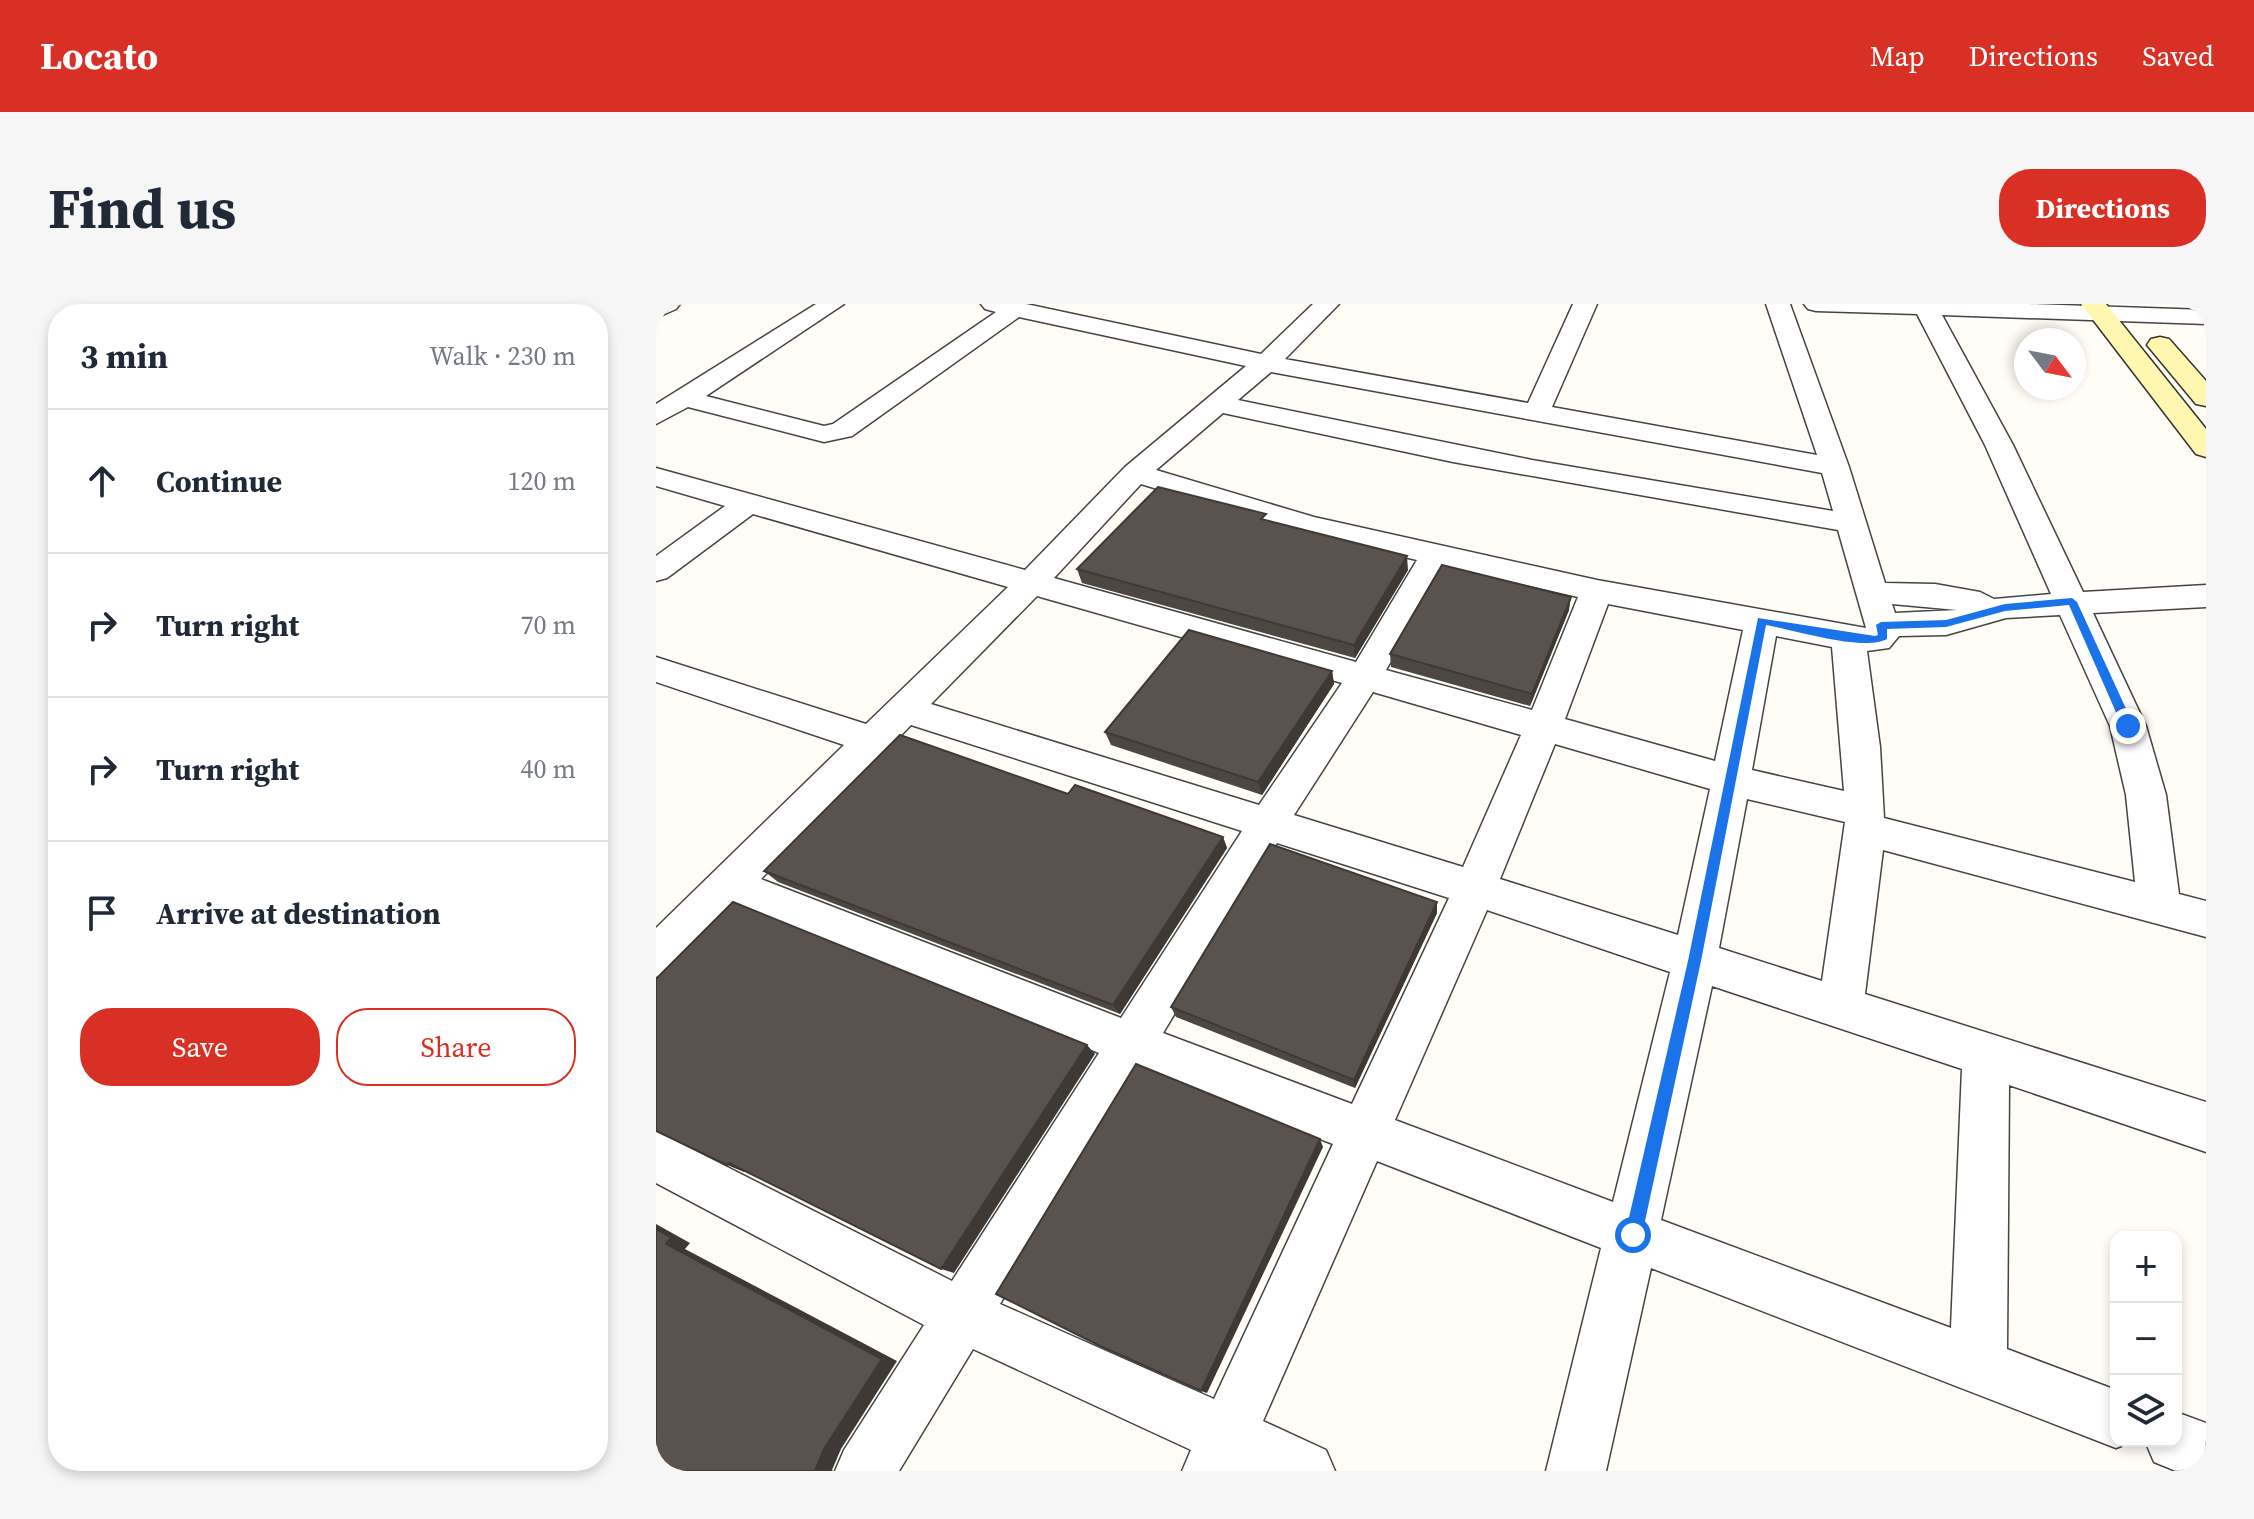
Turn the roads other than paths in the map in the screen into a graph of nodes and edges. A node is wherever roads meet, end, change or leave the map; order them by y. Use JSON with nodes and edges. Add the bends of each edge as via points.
{"nodes":[{"id":1,"x":668,"y":304,"type":"edge"},
{"id":2,"x":832,"y":304,"type":"edge"},
{"id":3,"x":1327,"y":304,"type":"edge"},
{"id":4,"x":1585,"y":304,"type":"edge"},
{"id":5,"x":1778,"y":304,"type":"edge"},
{"id":6,"x":1816,"y":304,"type":"edge"},
{"id":7,"x":1004,"y":306,"type":"edge"},
{"id":8,"x":1147,"y":309,"type":"dead end"},
{"id":9,"x":1927,"y":310,"type":"junction"},
{"id":10,"x":2113,"y":310,"type":"edge"},
{"id":11,"x":656,"y":311,"type":"edge"},
{"id":12,"x":2206,"y":317,"type":"edge"},
{"id":13,"x":1122,"y":330,"type":"junction"},
{"id":14,"x":1266,"y":363,"type":"junction"},
{"id":15,"x":2196,"y":372,"type":"edge"},
{"id":16,"x":684,"y":398,"type":"junction"},
{"id":17,"x":2206,"y":398,"type":"edge"},
{"id":18,"x":1216,"y":403,"type":"junction"},
{"id":19,"x":1536,"y":414,"type":"junction"},
{"id":20,"x":656,"y":416,"type":"edge"},
{"id":21,"x":2206,"y":448,"type":"edge"},
{"id":22,"x":1835,"y":467,"type":"junction"},
{"id":23,"x":1135,"y":473,"type":"junction"},
{"id":24,"x":656,"y":477,"type":"edge"},
{"id":25,"x":749,"y":503,"type":"junction"},
{"id":26,"x":1851,"y":523,"type":"junction"},
{"id":27,"x":1436,"y":554,"type":"junction"},
{"id":28,"x":656,"y":571,"type":"edge"},
{"id":29,"x":1031,"y":583,"type":"junction"},
{"id":30,"x":1597,"y":591,"type":"junction"},
{"id":31,"x":1872,"y":593,"type":"junction"},
{"id":32,"x":2206,"y":596,"type":"edge"},
{"id":33,"x":2072,"y":602,"type":"junction"},
{"id":34,"x":2005,"y":607,"type":"junction"},
{"id":35,"x":1762,"y":621,"type":"junction"},
{"id":36,"x":1865,"y":631,"type":"junction"},
{"id":37,"x":656,"y":669,"type":"edge"},
{"id":38,"x":1364,"y":678,"type":"junction"},
{"id":39,"x":903,"y":709,"type":"junction"},
{"id":40,"x":1545,"y":729,"type":"junction"},
{"id":41,"x":871,"y":740,"type":"junction"},
{"id":42,"x":1731,"y":780,"type":"junction"},
{"id":43,"x":1864,"y":820,"type":"junction"},
{"id":44,"x":1267,"y":825,"type":"junction"},
{"id":45,"x":728,"y":884,"type":"junction"},
{"id":46,"x":1477,"y":889,"type":"junction"},
{"id":47,"x":2159,"y":906,"type":"junction"},
{"id":48,"x":2206,"y":919,"type":"edge"},
{"id":49,"x":656,"y":957,"type":"edge"},
{"id":50,"x":1695,"y":961,"type":"junction"},
{"id":51,"x":1841,"y":1006,"type":"junction"},
{"id":52,"x":1132,"y":1044,"type":"junction"},
{"id":53,"x":1986,"y":1054,"type":"junction"},
{"id":54,"x":2206,"y":1127,"type":"edge"},
{"id":55,"x":1364,"y":1132,"type":"junction"},
{"id":56,"x":656,"y":1156,"type":"edge"},
{"id":57,"x":1633,"y":1235,"type":"junction"},
{"id":58,"x":961,"y":1315,"type":"junction"},
{"id":59,"x":1978,"y":1366,"type":"junction"},
{"id":60,"x":2110,"y":1417,"type":"edge"},
{"id":61,"x":2182,"y":1444,"type":"edge"},
{"id":62,"x":1220,"y":1453,"type":"edge"},
{"id":63,"x":2206,"y":1453,"type":"edge"},
{"id":64,"x":865,"y":1471,"type":"edge"},
{"id":65,"x":1305,"y":1471,"type":"edge"},
{"id":66,"x":1576,"y":1471,"type":"edge"}],
"edges":[{"from":1,"to":11,"type":"street"},
{"from":2,"to":16,"type":"street"},
{"from":3,"to":14,"type":"street"},
{"from":4,"to":19,"type":"street"},
{"from":5,"to":22,"type":"street"},
{"from":6,"to":9,"type":"street"},
{"from":7,"to":13,"type":"street"},
{"from":7,"to":16,"type":"street","via":[[853,423],[832,433]]},
{"from":8,"to":13,"type":"street"},
{"from":9,"to":10,"type":"street"},
{"from":9,"to":33,"type":"street","via":[[1999,445]]},
{"from":10,"to":12,"type":"street"},
{"from":10,"to":15,"type":"street"},
{"from":10,"to":21,"type":"street"},
{"from":13,"to":14,"type":"street"},
{"from":14,"to":18,"type":"street"},
{"from":14,"to":19,"type":"street"},
{"from":15,"to":17,"type":"street"},
{"from":16,"to":20,"type":"street"},
{"from":18,"to":23,"type":"street"},
{"from":18,"to":26,"type":"street","via":[[1352,435]]},
{"from":19,"to":22,"type":"street"},
{"from":22,"to":26,"type":"street"},
{"from":23,"to":27,"type":"street","via":[[1307,525]]},
{"from":23,"to":29,"type":"street"},
{"from":24,"to":25,"type":"street"},
{"from":25,"to":28,"type":"street"},
{"from":25,"to":29,"type":"street"},
{"from":26,"to":31,"type":"street"},
{"from":27,"to":30,"type":"street"},
{"from":27,"to":38,"type":"street"},
{"from":29,"to":38,"type":"street"},
{"from":29,"to":39,"type":"street"},
{"from":30,"to":35,"type":"street"},
{"from":30,"to":40,"type":"street"},
{"from":31,"to":34,"type":"street","via":[[1935,595]]},
{"from":31,"to":36,"type":"street"},
{"from":32,"to":33,"type":"street"},
{"from":33,"to":34,"type":"street"},
{"from":33,"to":47,"type":"street","via":[[2128,726],[2146,795]]},
{"from":34,"to":36,"type":"street","via":[[1946,624]]},
{"from":35,"to":36,"type":"street"},
{"from":35,"to":42,"type":"street"},
{"from":36,"to":43,"type":"street"},
{"from":37,"to":41,"type":"street"},
{"from":38,"to":40,"type":"street"},
{"from":38,"to":44,"type":"street"},
{"from":39,"to":41,"type":"street"},
{"from":39,"to":44,"type":"street"},
{"from":40,"to":42,"type":"street"},
{"from":40,"to":46,"type":"street"},
{"from":41,"to":45,"type":"street"},
{"from":42,"to":43,"type":"street"},
{"from":42,"to":50,"type":"street"},
{"from":43,"to":47,"type":"street"},
{"from":43,"to":51,"type":"street"},
{"from":44,"to":46,"type":"street"},
{"from":44,"to":52,"type":"street"},
{"from":45,"to":49,"type":"street"},
{"from":45,"to":52,"type":"street"},
{"from":46,"to":50,"type":"street"},
{"from":46,"to":55,"type":"street"},
{"from":47,"to":48,"type":"street"},
{"from":50,"to":51,"type":"street"},
{"from":50,"to":57,"type":"street"},
{"from":51,"to":53,"type":"street"},
{"from":52,"to":55,"type":"street"},
{"from":52,"to":58,"type":"street"},
{"from":53,"to":54,"type":"street"},
{"from":53,"to":59,"type":"street"},
{"from":55,"to":57,"type":"street"},
{"from":55,"to":62,"type":"street"},
{"from":56,"to":58,"type":"street"},
{"from":57,"to":59,"type":"street"},
{"from":57,"to":66,"type":"street"},
{"from":58,"to":62,"type":"street"},
{"from":58,"to":64,"type":"street"},
{"from":59,"to":60,"type":"street"},
{"from":61,"to":63,"type":"street"},
{"from":62,"to":65,"type":"street"}]}
